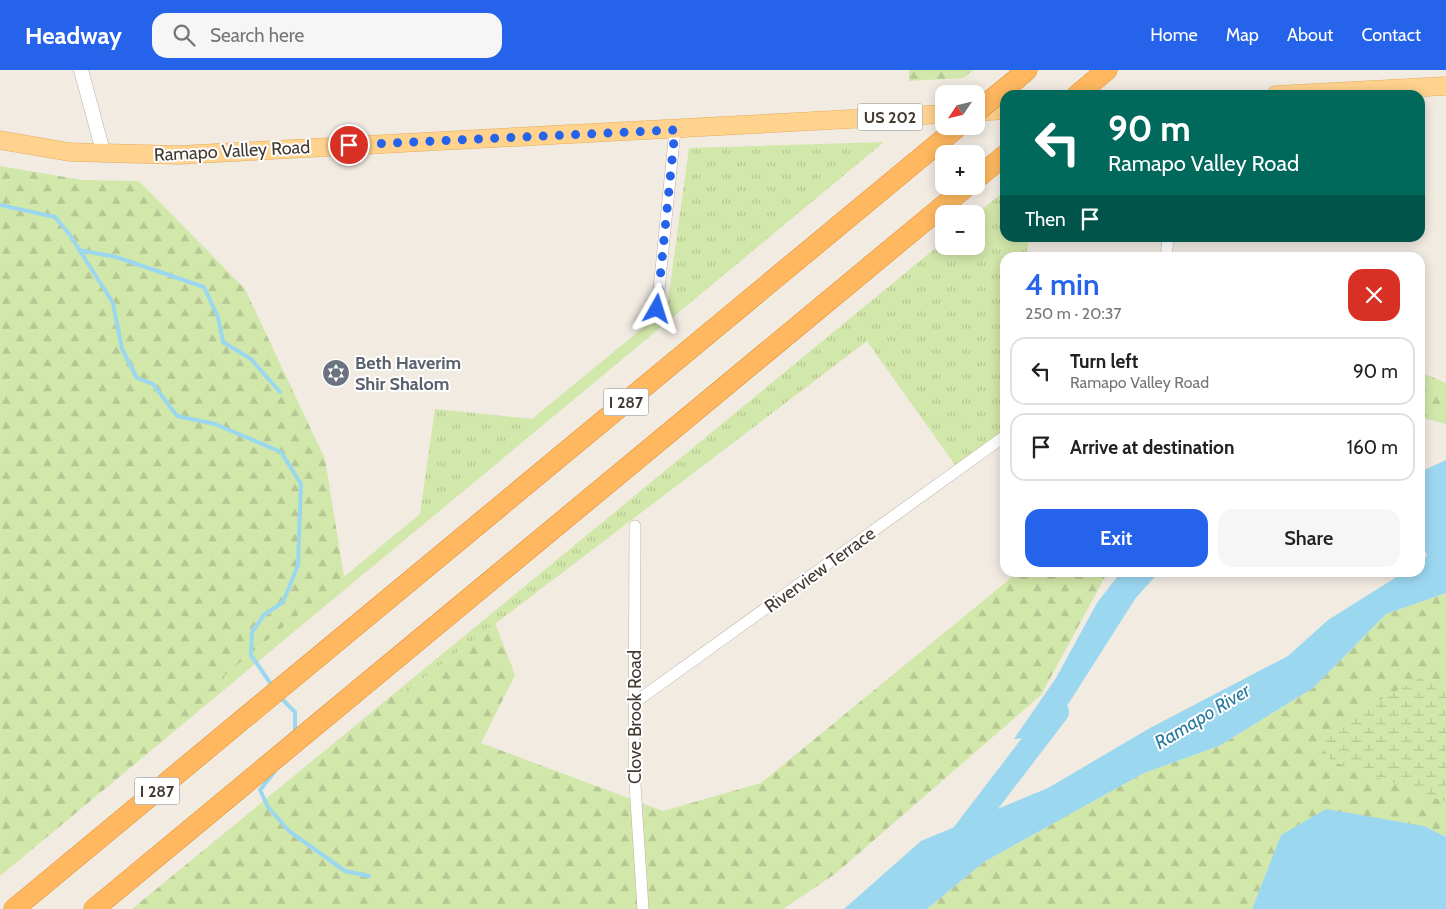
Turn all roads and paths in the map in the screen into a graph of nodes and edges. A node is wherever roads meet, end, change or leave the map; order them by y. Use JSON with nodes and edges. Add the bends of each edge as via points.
{"nodes":[{"id":1,"x":81,"y":70,"type":"edge"},
{"id":2,"x":1103,"y":74,"type":"edge"},
{"id":3,"x":1020,"y":76,"type":"edge"},
{"id":4,"x":1446,"y":86,"type":"edge"},
{"id":5,"x":1003,"y":90,"type":"edge"},
{"id":6,"x":1083,"y":90,"type":"edge"},
{"id":7,"x":1370,"y":90,"type":"edge"},
{"id":8,"x":1000,"y":92,"type":"edge"},
{"id":9,"x":985,"y":105,"type":"edge"},
{"id":10,"x":1000,"y":110,"type":"edge"},
{"id":11,"x":985,"y":111,"type":"edge"},
{"id":12,"x":935,"y":115,"type":"edge"},
{"id":13,"x":675,"y":130,"type":"junction"},
{"id":14,"x":949,"y":135,"type":"edge"},
{"id":15,"x":0,"y":140,"type":"edge"},
{"id":16,"x":104,"y":155,"type":"junction"},
{"id":17,"x":1000,"y":159,"type":"edge"},
{"id":18,"x":985,"y":172,"type":"edge"},
{"id":19,"x":956,"y":195,"type":"edge"},
{"id":20,"x":657,"y":309,"type":"dead end"},
{"id":21,"x":1000,"y":440,"type":"edge"},
{"id":22,"x":635,"y":526,"type":"dead end"},
{"id":23,"x":634,"y":703,"type":"junction"},
{"id":24,"x":14,"y":909,"type":"edge"},
{"id":25,"x":94,"y":909,"type":"edge"},
{"id":26,"x":643,"y":909,"type":"edge"}],
"edges":[{"from":1,"to":16,"type":"street"},
{"from":2,"to":6,"type":"highway"},
{"from":3,"to":5,"type":"highway","bridge":true},
{"from":4,"to":7,"type":"main road"},
{"from":8,"to":9,"type":"highway","bridge":true},
{"from":10,"to":11,"type":"main road"},
{"from":12,"to":13,"type":"main road","name":"Ramapo Valley Road","number":"US 202"},
{"from":13,"to":16,"type":"main road","name":"Ramapo Valley Road","number":"US 202","via":[[178,156]]},
{"from":13,"to":20,"type":"street"},
{"from":14,"to":24,"type":"highway","number":"I 287"},
{"from":15,"to":16,"type":"main road","name":"Ramapo Valley Road","number":"US 202"},
{"from":17,"to":18,"type":"highway"},
{"from":19,"to":25,"type":"highway","number":"I 287"},
{"from":21,"to":23,"type":"street","name":"Riverview Terrace"},
{"from":22,"to":23,"type":"street","name":"Clove Brook Road"},
{"from":23,"to":26,"type":"street","name":"Clove Brook Road","via":[[634,769]]}]}
